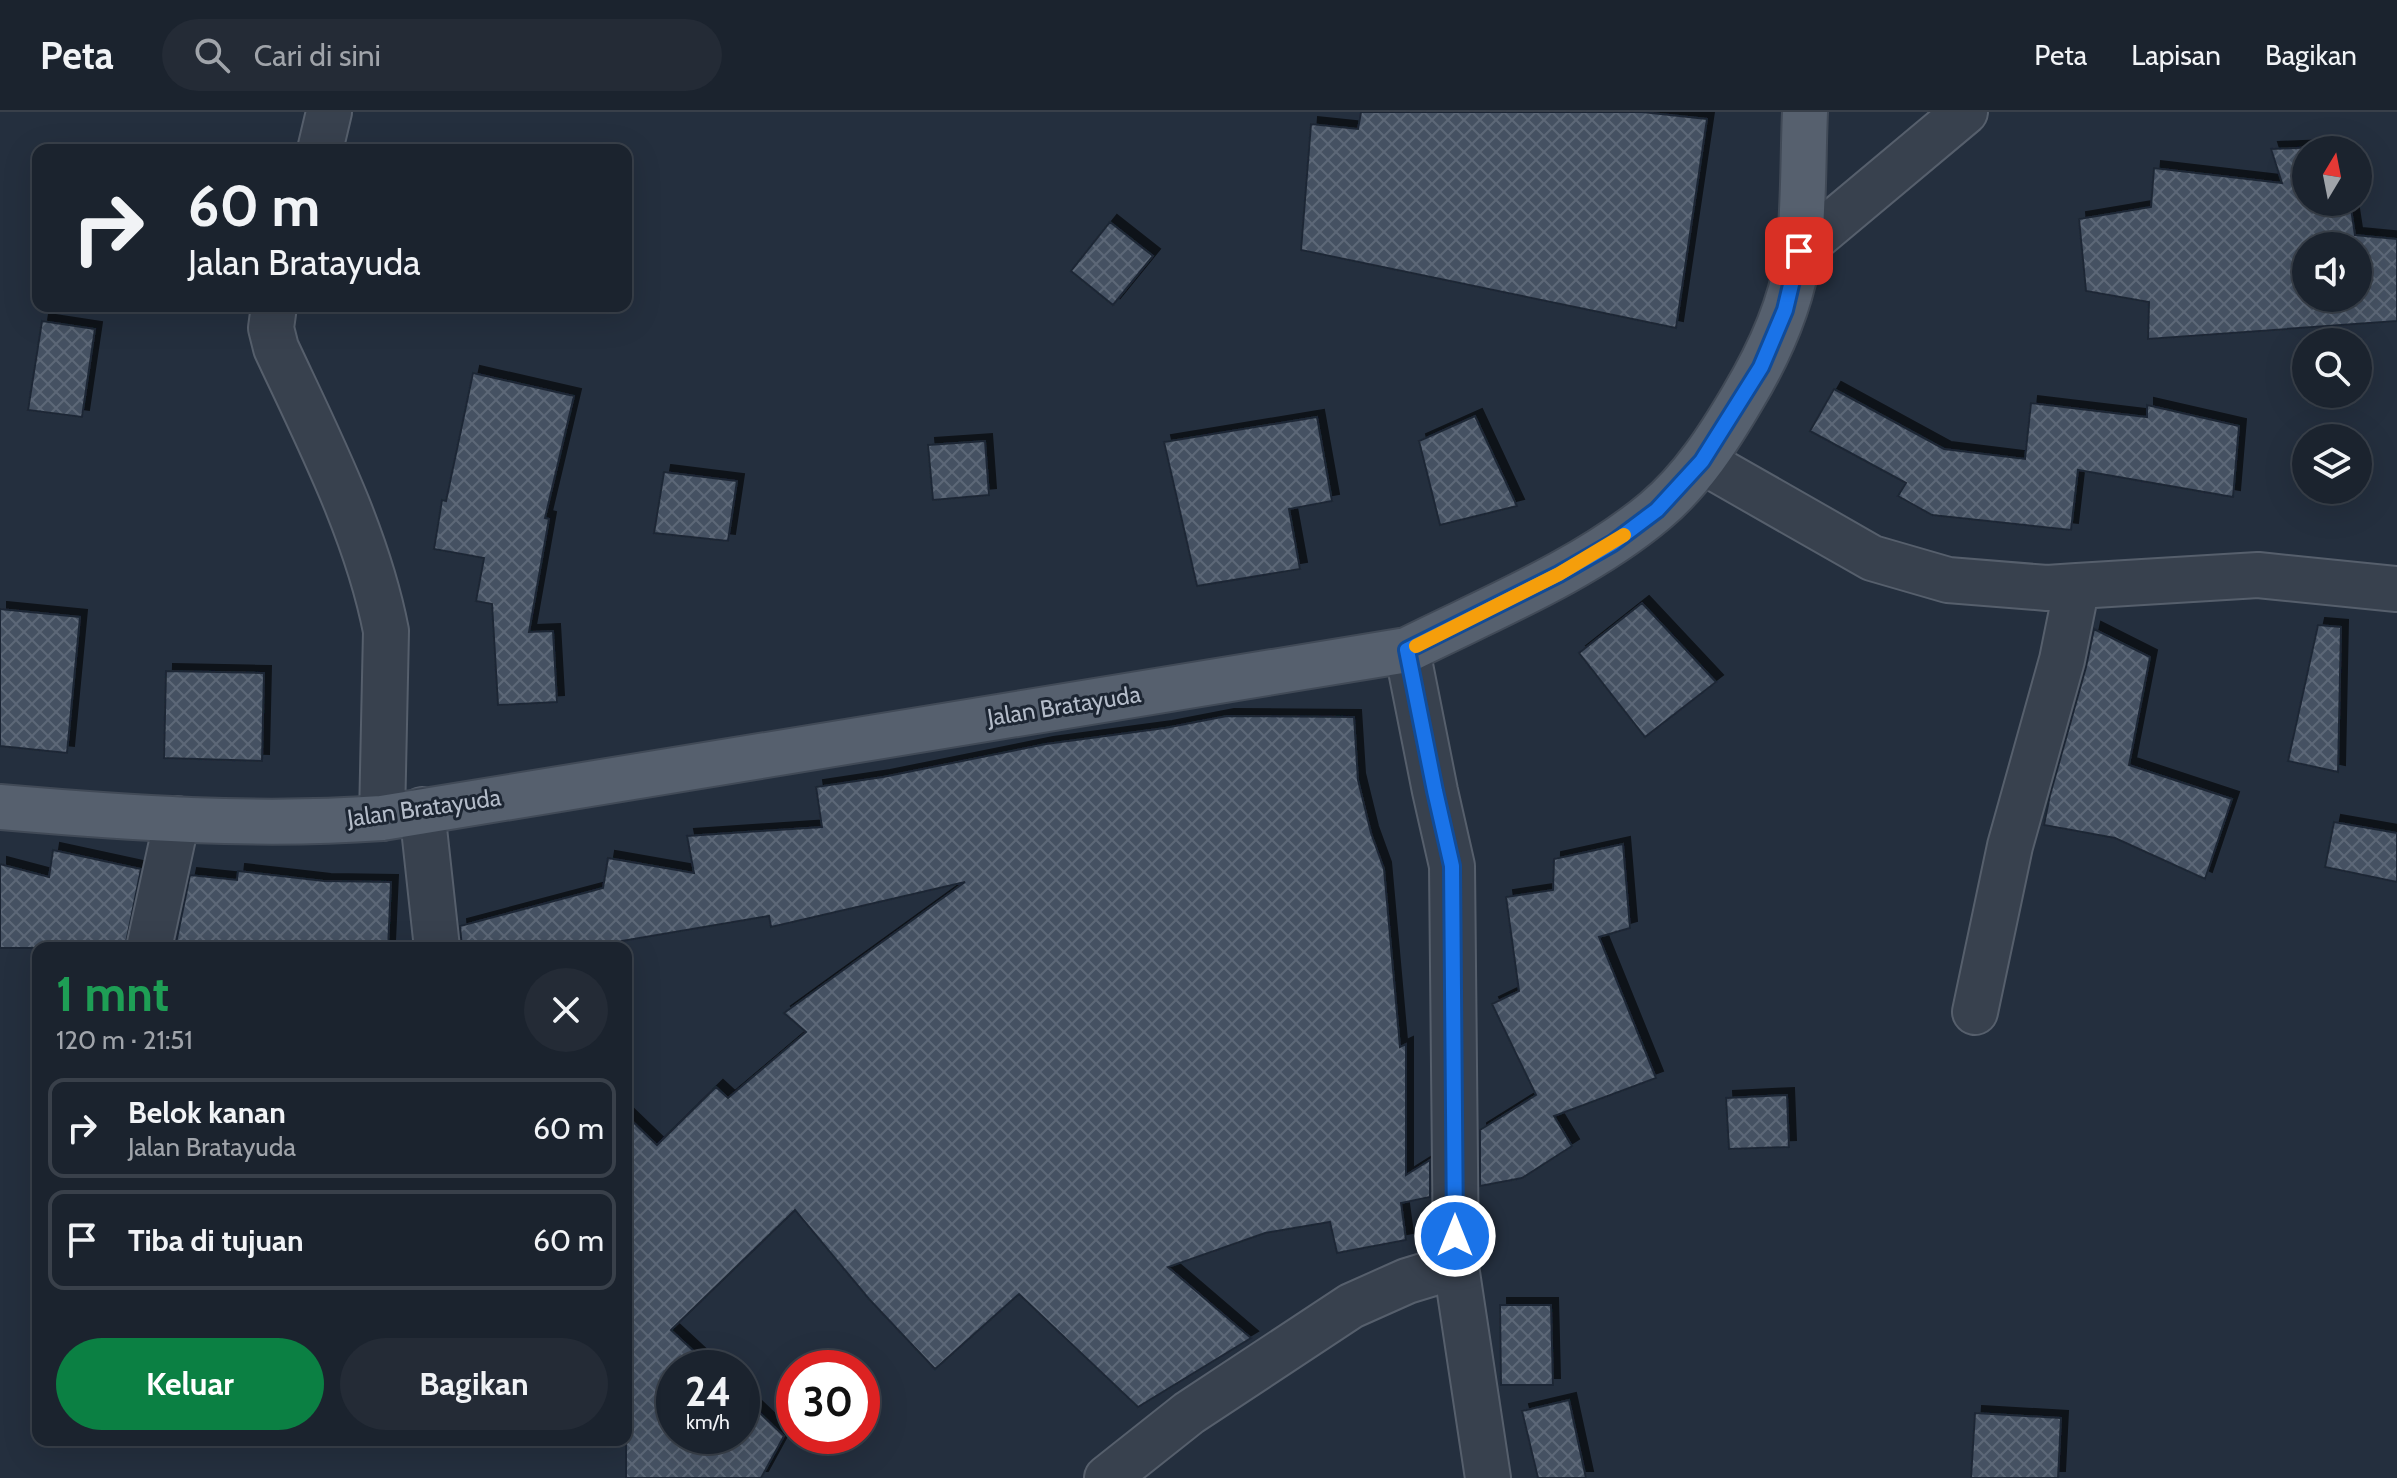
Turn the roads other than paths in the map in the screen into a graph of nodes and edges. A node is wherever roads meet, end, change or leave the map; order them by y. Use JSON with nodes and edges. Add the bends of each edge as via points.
{"nodes":[{"id":1,"x":329,"y":112,"type":"edge"},
{"id":2,"x":1805,"y":112,"type":"edge"},
{"id":3,"x":1965,"y":112,"type":"edge"},
{"id":4,"x":321,"y":144,"type":"edge"},
{"id":5,"x":1799,"y":251,"type":"junction"},
{"id":6,"x":273,"y":312,"type":"edge"},
{"id":7,"x":1702,"y":461,"type":"junction"},
{"id":8,"x":2077,"y":586,"type":"junction"},
{"id":9,"x":2397,"y":589,"type":"edge"},
{"id":10,"x":1407,"y":650,"type":"junction"},
{"id":11,"x":0,"y":807,"type":"edge"},
{"id":12,"x":402,"y":814,"type":"junction"},
{"id":13,"x":177,"y":819,"type":"junction"},
{"id":14,"x":150,"y":942,"type":"edge"},
{"id":15,"x":435,"y":942,"type":"edge"},
{"id":16,"x":1975,"y":1012,"type":"dead end"},
{"id":17,"x":1456,"y":1266,"type":"junction"},
{"id":18,"x":1107,"y":1478,"type":"edge"},
{"id":19,"x":1488,"y":1478,"type":"edge"}],
"edges":[{"from":1,"to":4,"type":"street"},
{"from":2,"to":5,"type":"main road","name":"Jalan Bratayuda"},
{"from":3,"to":5,"type":"street"},
{"from":5,"to":7,"type":"main road","name":"Jalan Bratayuda","via":[[1785,310],[1761,367]]},
{"from":6,"to":12,"type":"street","via":[[276,348],[357,529],[381,606]]},
{"from":7,"to":8,"type":"street","via":[[1872,558],[1948,580]]},
{"from":7,"to":10,"type":"main road","name":"Jalan Bratayuda","via":[[1657,510],[1613,543]]},
{"from":8,"to":9,"type":"street","via":[[2258,575]]},
{"from":8,"to":16,"type":"street","via":[[2010,846]]},
{"from":10,"to":12,"type":"main road","name":"Jalan Bratayuda"},
{"from":10,"to":17,"type":"street","via":[[1452,866]]},
{"from":11,"to":13,"type":"main road","name":"Jalan Bratayuda"},
{"from":12,"to":13,"type":"main road","name":"Jalan Bratayuda","via":[[320,822]]},
{"from":12,"to":15,"type":"street"},
{"from":13,"to":14,"type":"street"},
{"from":17,"to":18,"type":"street","via":[[1351,1306],[1189,1413]]},
{"from":17,"to":19,"type":"street"}]}
